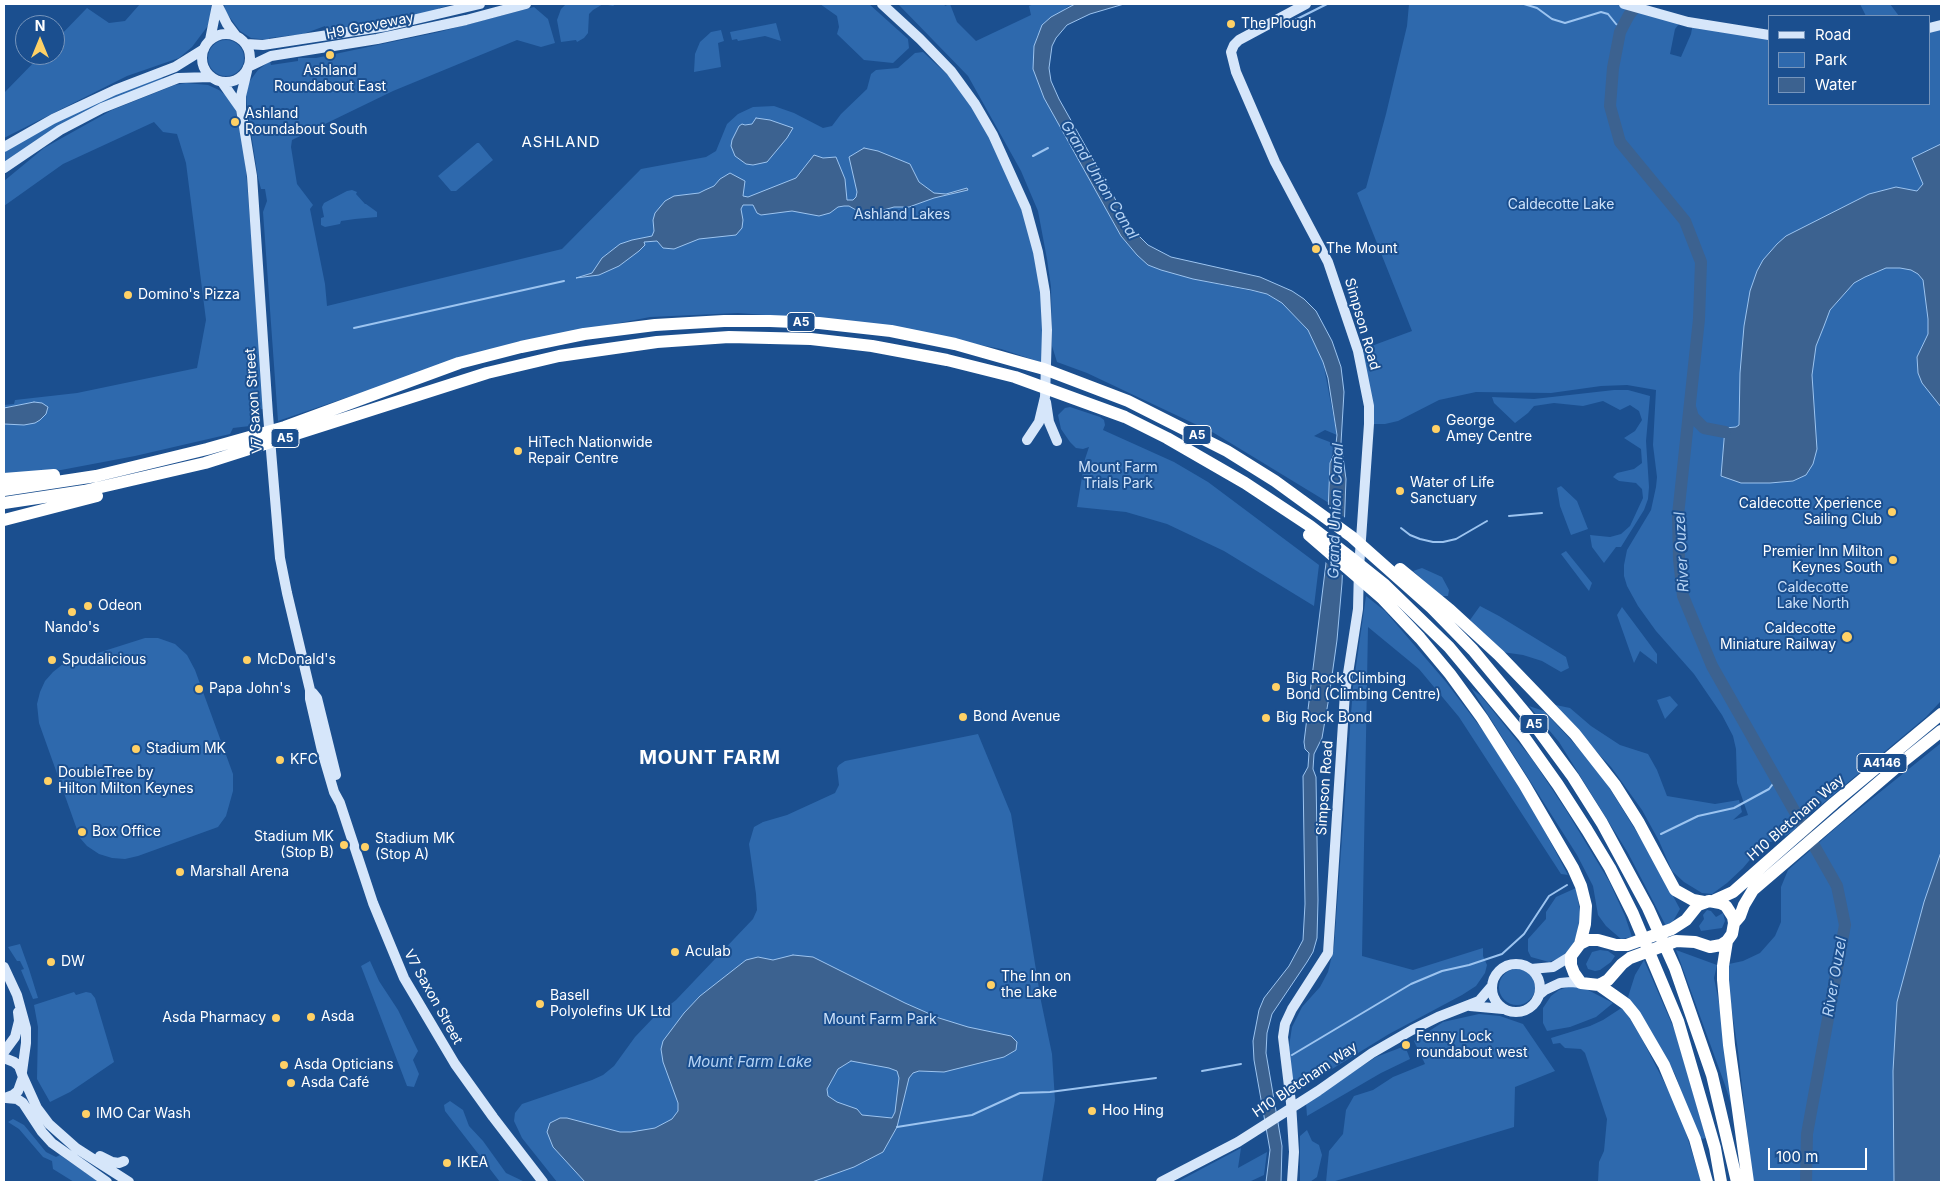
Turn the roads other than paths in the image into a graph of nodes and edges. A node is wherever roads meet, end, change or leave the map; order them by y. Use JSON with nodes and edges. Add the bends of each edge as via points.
{"nodes":[{"id":1,"x":217,"y":4,"type":"edge"},
{"id":2,"x":480,"y":4,"type":"edge"},
{"id":3,"x":526,"y":4,"type":"edge"},
{"id":4,"x":882,"y":4,"type":"edge"},
{"id":5,"x":1306,"y":4,"type":"edge"},
{"id":6,"x":1625,"y":4,"type":"edge"},
{"id":7,"x":1768,"y":35,"type":"edge"},
{"id":8,"x":236,"y":36,"type":"junction"},
{"id":9,"x":210,"y":40,"type":"junction"},
{"id":10,"x":246,"y":44,"type":"junction"},
{"id":11,"x":204,"y":49,"type":"junction"},
{"id":12,"x":248,"y":69,"type":"junction"},
{"id":13,"x":211,"y":77,"type":"junction"},
{"id":14,"x":222,"y":82,"type":"junction"},
{"id":15,"x":241,"y":109,"type":"junction"},
{"id":16,"x":42,"y":142,"type":"junction"},
{"id":17,"x":4,"y":147,"type":"edge"},
{"id":18,"x":4,"y":168,"type":"edge"},
{"id":19,"x":4,"y":175,"type":"edge"},
{"id":20,"x":1045,"y":396,"type":"junction"},
{"id":21,"x":1027,"y":440,"type":"dead end"},
{"id":22,"x":1057,"y":441,"type":"dead end"},
{"id":23,"x":180,"y":457,"type":"junction"},
{"id":24,"x":173,"y":471,"type":"junction"},
{"id":25,"x":4,"y":479,"type":"edge"},
{"id":26,"x":4,"y":490,"type":"edge"},
{"id":27,"x":4,"y":504,"type":"edge"},
{"id":28,"x":4,"y":520,"type":"edge"},
{"id":29,"x":1310,"y":531,"type":"junction"},
{"id":30,"x":1387,"y":563,"type":"junction"},
{"id":31,"x":1941,"y":714,"type":"edge"},
{"id":32,"x":1941,"y":731,"type":"edge"},
{"id":33,"x":1828,"y":817,"type":"junction"},
{"id":34,"x":1792,"y":848,"type":"junction"},
{"id":35,"x":1709,"y":902,"type":"junction"},
{"id":36,"x":1734,"y":923,"type":"junction"},
{"id":37,"x":1727,"y":941,"type":"junction"},
{"id":38,"x":1580,"y":944,"type":"junction"},
{"id":39,"x":1571,"y":956,"type":"junction"},
{"id":40,"x":4,"y":967,"type":"edge"},
{"id":41,"x":1532,"y":969,"type":"junction"},
{"id":42,"x":1581,"y":983,"type":"junction"},
{"id":43,"x":1599,"y":985,"type":"junction"},
{"id":44,"x":1491,"y":987,"type":"junction"},
{"id":45,"x":17,"y":995,"type":"junction"},
{"id":46,"x":1539,"y":995,"type":"junction"},
{"id":47,"x":1468,"y":1006,"type":"junction"},
{"id":48,"x":1504,"y":1009,"type":"junction"},
{"id":49,"x":4,"y":1052,"type":"edge"},
{"id":50,"x":4,"y":1058,"type":"edge"},
{"id":51,"x":22,"y":1075,"type":"junction"},
{"id":52,"x":5,"y":1098,"type":"edge"},
{"id":53,"x":34,"y":1102,"type":"junction"},
{"id":54,"x":124,"y":1161,"type":"dead end"},
{"id":55,"x":107,"y":1182,"type":"edge"},
{"id":56,"x":129,"y":1182,"type":"edge"},
{"id":57,"x":544,"y":1182,"type":"edge"},
{"id":58,"x":1161,"y":1182,"type":"edge"},
{"id":59,"x":1292,"y":1182,"type":"edge"},
{"id":60,"x":1707,"y":1182,"type":"edge"},
{"id":61,"x":1721,"y":1182,"type":"edge"},
{"id":62,"x":1737,"y":1182,"type":"edge"},
{"id":63,"x":1748,"y":1182,"type":"edge"}],
"edges":[{"from":1,"to":8,"type":"street"},
{"from":1,"to":9,"type":"street"},
{"from":2,"to":10,"type":"street","name":"H9 Groveway","via":[[387,26],[270,44]]},
{"from":3,"to":12,"type":"street","name":"H9 Groveway","via":[[441,26],[271,56]]},
{"from":4,"to":20,"type":"street","via":[[951,71],[975,104],[993,135],[1026,208],[1045,292]]},
{"from":5,"to":59,"type":"street","name":"Simpson Road","via":[[1240,40],[1231,52],[1236,72],[1275,162],[1328,262],[1358,351],[1369,406],[1358,609],[1345,692],[1328,954],[1292,1009],[1283,1037],[1291,1103]]},
{"from":6,"to":7,"type":"street","via":[[1700,24]]},
{"from":8,"to":9,"type":"street","via":[[222,34]]},
{"from":8,"to":10,"type":"street"},
{"from":9,"to":11,"type":"street"},
{"from":10,"to":12,"type":"street","via":[[250,59]]},
{"from":11,"to":13,"type":"street","via":[[203,64]]},
{"from":11,"to":17,"type":"street","via":[[175,67],[53,119]]},
{"from":12,"to":14,"type":"street","via":[[236,80]]},
{"from":12,"to":15,"type":"street","name":"V7 Saxon Street"},
{"from":13,"to":14,"type":"street"},
{"from":13,"to":16,"type":"street","via":[[178,78],[102,108]]},
{"from":14,"to":15,"type":"street","name":"V7 Saxon Street"},
{"from":15,"to":57,"type":"street","name":"V7 Saxon Street","via":[[252,176],[280,558],[313,714],[372,903],[404,978],[455,1064]]},
{"from":16,"to":18,"type":"street"},
{"from":16,"to":19,"type":"street"},
{"from":20,"to":21,"type":"street","via":[[1039,422]]},
{"from":20,"to":22,"type":"street","via":[[1049,422]]},
{"from":23,"to":25,"type":"highway"},
{"from":23,"to":26,"type":"highway","number":"A5","via":[[96,476]]},
{"from":23,"to":30,"type":"highway","number":"A5","via":[[285,426],[459,363],[561,338],[655,325],[724,321],[820,323],[891,331],[955,344],[1015,360],[1128,401],[1227,452],[1312,507]]},
{"from":24,"to":27,"type":"highway","number":"A5","via":[[84,491]]},
{"from":24,"to":28,"type":"highway"},
{"from":24,"to":29,"type":"highway","number":"A5","via":[[487,373],[562,355],[657,342],[729,337],[811,339],[947,360],[1015,377],[1074,397],[1167,438],[1245,483]]},
{"from":29,"to":38,"type":"highway","via":[[1383,599],[1426,645],[1482,718],[1524,784],[1581,886],[1586,906]]},
{"from":29,"to":61,"type":"highway","number":"A5","via":[[1385,585],[1449,648],[1524,737],[1587,830],[1633,914],[1678,1021]]},
{"from":30,"to":35,"type":"highway","via":[[1450,610],[1499,655],[1575,734],[1615,785],[1675,890],[1693,900]]},
{"from":30,"to":62,"type":"highway","number":"A5","via":[[1473,650],[1531,720],[1602,823],[1648,908],[1675,968],[1712,1075]]},
{"from":31,"to":33,"type":"highway","name":"H10 Bletcham Way","number":"A4146"},
{"from":32,"to":33,"type":"highway","name":"H10 Bletcham Way","number":"A4146"},
{"from":33,"to":34,"type":"highway","name":"H10 Bletcham Way","number":"A4146"},
{"from":34,"to":35,"type":"highway","name":"H10 Bletcham Way","number":"A4146","via":[[1733,892]]},
{"from":34,"to":36,"type":"highway","name":"H10 Bletcham Way","number":"A4146","via":[[1753,890]]},
{"from":35,"to":36,"type":"highway","via":[[1726,906]]},
{"from":35,"to":38,"type":"highway","name":"H10 Bletcham Way","via":[[1698,905],[1686,920],[1672,929],[1627,945],[1598,940]]},
{"from":36,"to":37,"type":"highway","name":"H10 Bletcham Way"},
{"from":37,"to":43,"type":"highway","via":[[1715,947],[1676,941],[1630,958]]},
{"from":37,"to":63,"type":"highway","name":"H10 Bletcham Way","via":[[1724,960],[1729,1045]]},
{"from":38,"to":39,"type":"highway"},
{"from":39,"to":41,"type":"street","via":[[1553,967]]},
{"from":39,"to":42,"type":"highway","via":[[1571,965]]},
{"from":40,"to":45,"type":"street"},
{"from":41,"to":44,"type":"street","via":[[1519,964],[1506,966],[1496,974]]},
{"from":41,"to":46,"type":"street","via":[[1539,981]]},
{"from":42,"to":43,"type":"highway"},
{"from":42,"to":46,"type":"street","via":[[1560,983]]},
{"from":43,"to":60,"type":"highway","via":[[1626,1004],[1635,1015],[1664,1066],[1695,1139]]},
{"from":44,"to":47,"type":"street","name":"H10 Bletcham Way","via":[[1479,1001]]},
{"from":44,"to":48,"type":"street","via":[[1494,1000]]},
{"from":45,"to":49,"type":"street","via":[[19,1021],[15,1037]]},
{"from":45,"to":51,"type":"street","via":[[26,1035]]},
{"from":46,"to":48,"type":"street","via":[[1526,1010]]},
{"from":47,"to":48,"type":"street","name":"H10 Bletcham Way"},
{"from":47,"to":58,"type":"street","name":"H10 Bletcham Way","via":[[1412,1030],[1238,1142]]},
{"from":50,"to":51,"type":"street","via":[[14,1062]]},
{"from":51,"to":52,"type":"street","via":[[18,1090]]},
{"from":51,"to":53,"type":"street"},
{"from":52,"to":55,"type":"street","via":[[23,1103],[52,1143]]},
{"from":53,"to":54,"type":"street","via":[[59,1128],[84,1146],[112,1162]]},
{"from":53,"to":56,"type":"street","via":[[60,1135]]}]}
